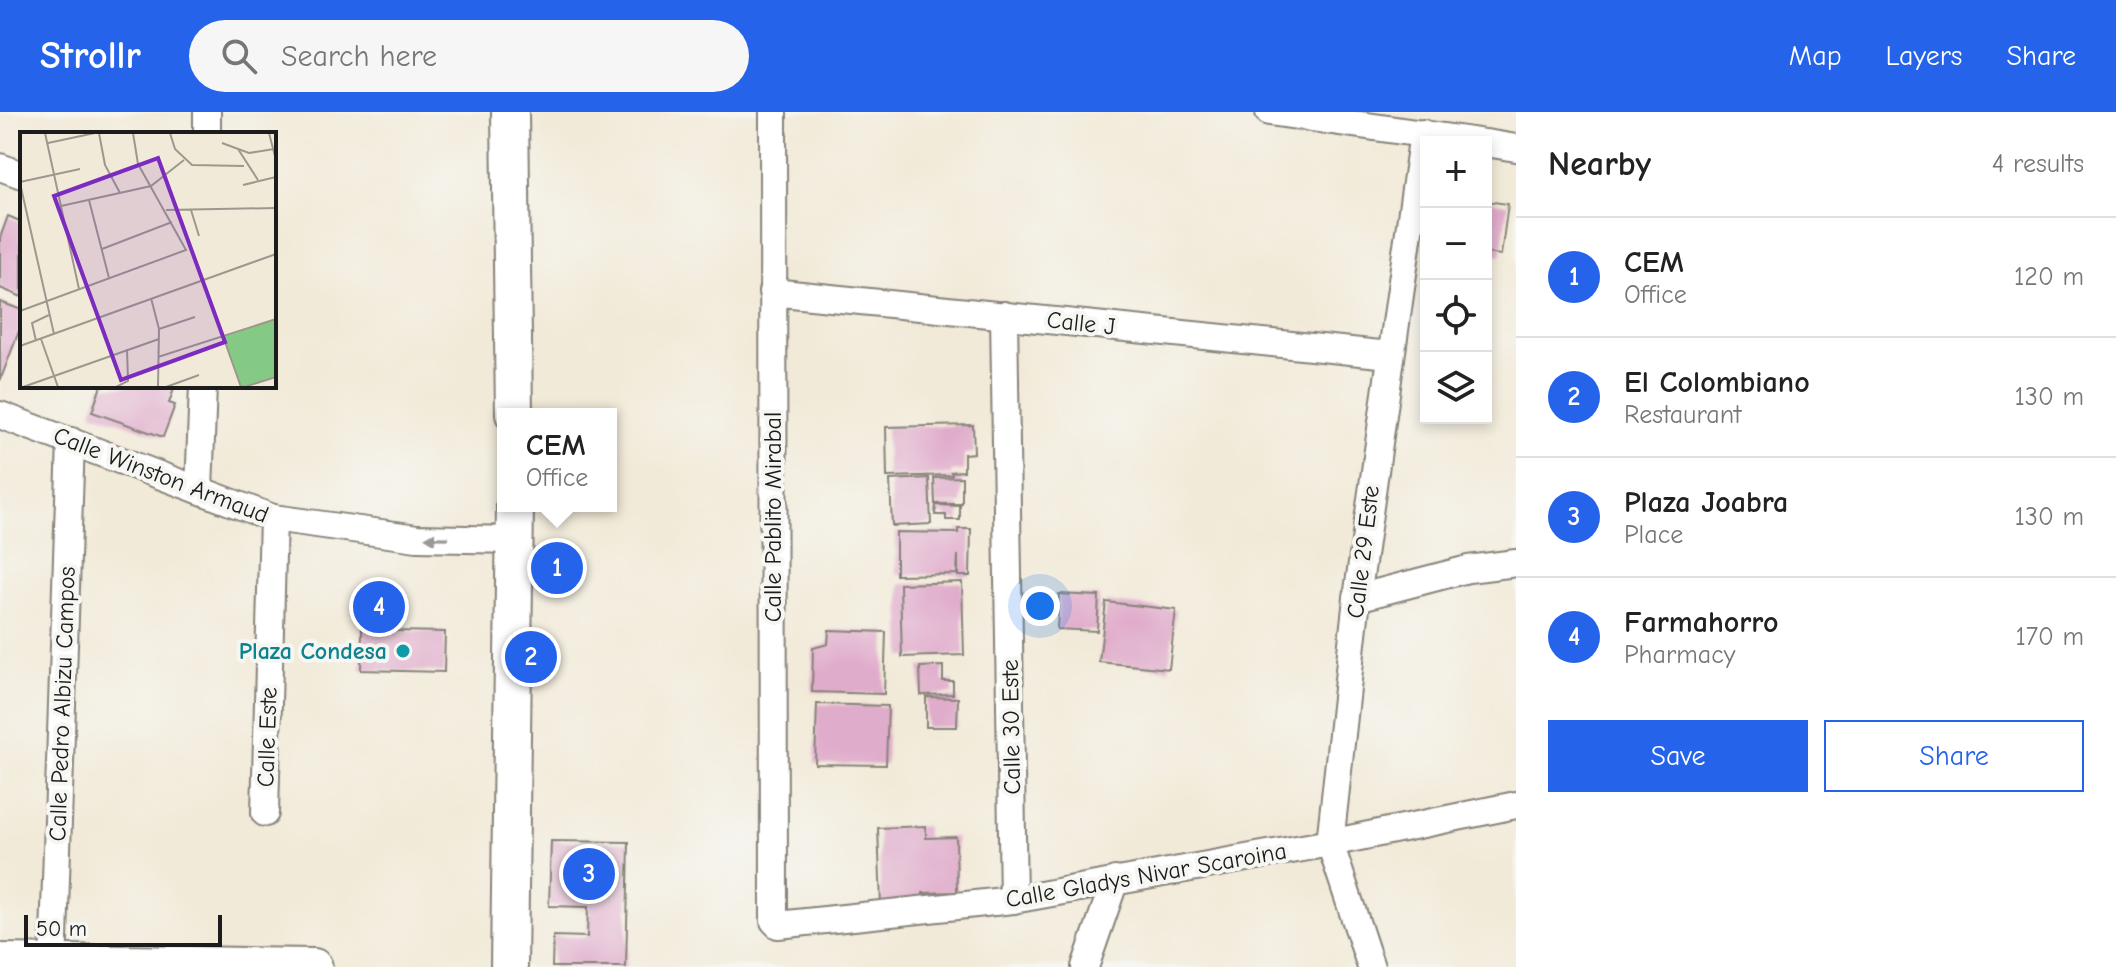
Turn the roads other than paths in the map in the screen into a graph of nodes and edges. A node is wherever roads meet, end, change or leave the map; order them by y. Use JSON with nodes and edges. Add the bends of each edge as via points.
{"nodes":[{"id":1,"x":510,"y":112,"type":"edge"},
{"id":2,"x":773,"y":112,"type":"edge"},
{"id":3,"x":1269,"y":112,"type":"edge"},
{"id":4,"x":1423,"y":133,"type":"junction"},
{"id":5,"x":1442,"y":136,"type":"edge"},
{"id":6,"x":1492,"y":144,"type":"edge"},
{"id":7,"x":1516,"y":148,"type":"edge"},
{"id":8,"x":0,"y":167,"type":"edge"},
{"id":9,"x":20,"y":174,"type":"edge"},
{"id":10,"x":772,"y":292,"type":"junction"},
{"id":11,"x":1004,"y":315,"type":"junction"},
{"id":12,"x":1390,"y":355,"type":"junction"},
{"id":13,"x":203,"y":388,"type":"edge"},
{"id":14,"x":514,"y":408,"type":"edge"},
{"id":15,"x":0,"y":415,"type":"edge"},
{"id":16,"x":71,"y":441,"type":"junction"},
{"id":17,"x":199,"y":490,"type":"junction"},
{"id":18,"x":273,"y":518,"type":"junction"},
{"id":19,"x":515,"y":523,"type":"edge"},
{"id":20,"x":1516,"y":563,"type":"edge"},
{"id":21,"x":1357,"y":598,"type":"junction"},
{"id":22,"x":1516,"y":805,"type":"edge"},
{"id":23,"x":265,"y":813,"type":"dead end"},
{"id":24,"x":1330,"y":843,"type":"junction"},
{"id":25,"x":1115,"y":880,"type":"junction"},
{"id":26,"x":1013,"y":900,"type":"junction"},
{"id":27,"x":774,"y":921,"type":"joint"},
{"id":28,"x":0,"y":962,"type":"edge"},
{"id":29,"x":54,"y":965,"type":"edge"},
{"id":30,"x":314,"y":967,"type":"edge"},
{"id":31,"x":509,"y":967,"type":"edge"},
{"id":32,"x":1085,"y":967,"type":"edge"},
{"id":33,"x":1371,"y":967,"type":"edge"}],
"edges":[{"from":1,"to":14,"type":"street"},
{"from":2,"to":10,"type":"street","name":"Calle Pablito Mirabal"},
{"from":3,"to":4,"type":"street"},
{"from":4,"to":5,"type":"street"},
{"from":4,"to":12,"type":"street","name":"Calle 29 Este"},
{"from":6,"to":7,"type":"street"},
{"from":8,"to":9,"type":"street"},
{"from":10,"to":11,"type":"street","name":"Calle J"},
{"from":10,"to":27,"type":"street","name":"Calle Pablito Mirabal"},
{"from":11,"to":12,"type":"street","name":"Calle J"},
{"from":11,"to":26,"type":"street","name":"Calle 30 Este"},
{"from":12,"to":21,"type":"street","name":"Calle 29 Este"},
{"from":13,"to":17,"type":"street"},
{"from":15,"to":16,"type":"street","name":"Calle Winston Armaud"},
{"from":16,"to":17,"type":"street","name":"Calle Winston Armaud"},
{"from":16,"to":29,"type":"street","name":"Calle Pedro Albizu Campos"},
{"from":17,"to":18,"type":"street","name":"Calle Winston Armaud"},
{"from":19,"to":18,"type":"street","name":"Calle Winston Armaud","one_way":true,"via":[[417,538]]},
{"from":18,"to":23,"type":"street","name":"Calle Este"},
{"from":19,"to":31,"type":"street"},
{"from":20,"to":21,"type":"street","via":[[1468,569]]},
{"from":21,"to":24,"type":"street","name":"Calle 29 Este"},
{"from":22,"to":24,"type":"street","name":"Calle Gladys Nivar Scaroina"},
{"from":24,"to":25,"type":"street","name":"Calle Gladys Nivar Scaroina"},
{"from":24,"to":33,"type":"street","name":"Calle 29 Este"},
{"from":25,"to":26,"type":"street","name":"Calle Gladys Nivar Scaroina"},
{"from":25,"to":32,"type":"street"},
{"from":26,"to":27,"type":"street","name":"Calle Gladys Nivar Scaroina","via":[[782,926]]},
{"from":28,"to":29,"type":"street"},
{"from":29,"to":30,"type":"street"}]}
